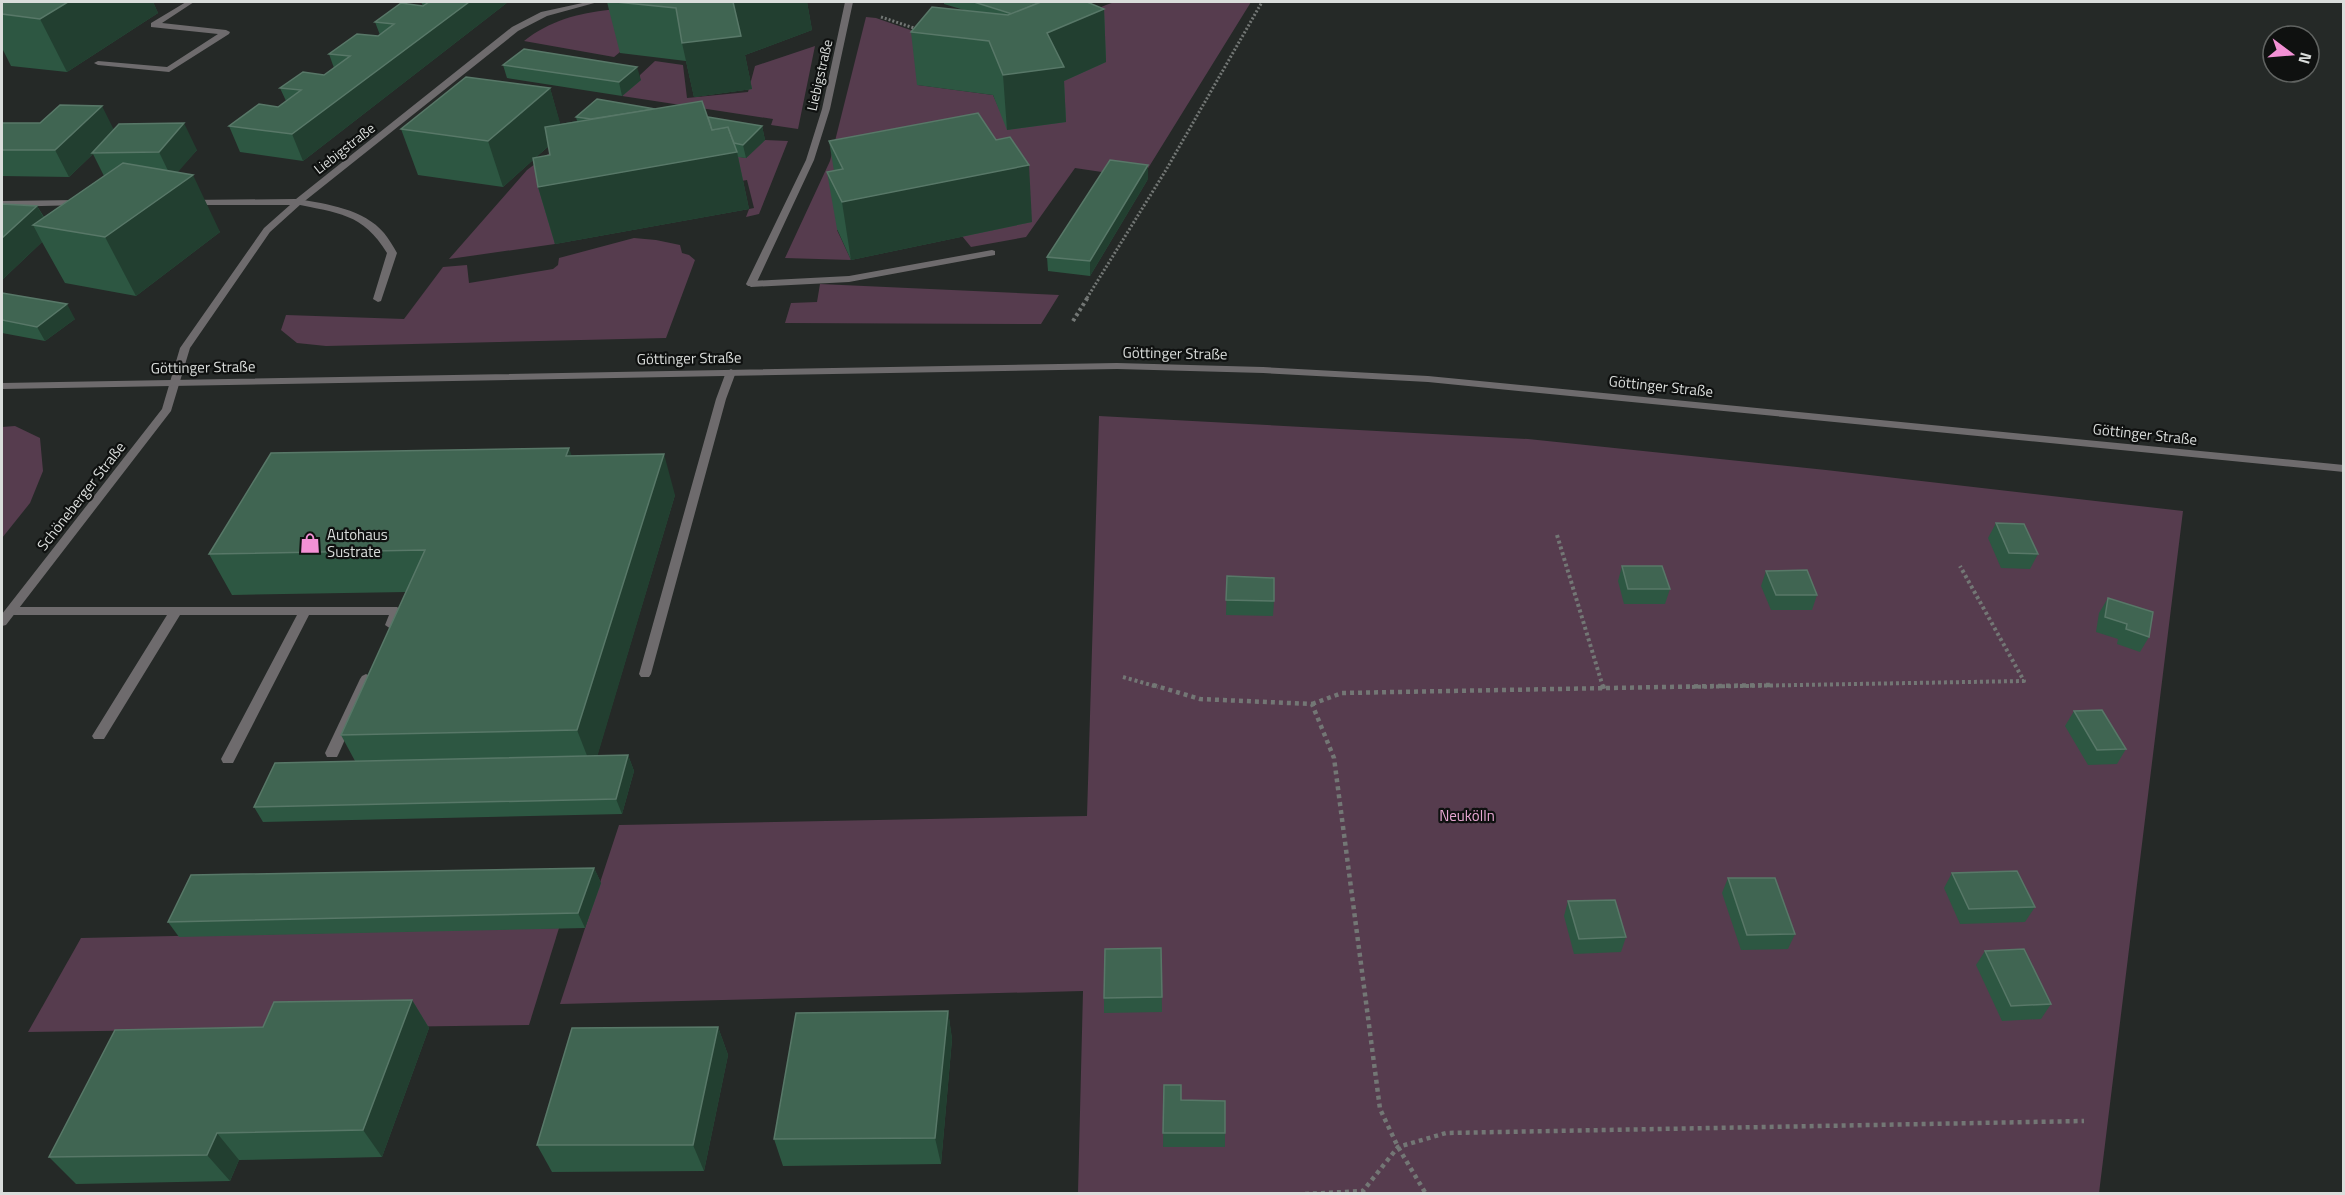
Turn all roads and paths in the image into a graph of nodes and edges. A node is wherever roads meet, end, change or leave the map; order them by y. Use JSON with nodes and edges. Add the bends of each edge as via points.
{"nodes":[{"id":1,"x":190,"y":2,"type":"edge"},
{"id":2,"x":594,"y":2,"type":"edge"},
{"id":3,"x":849,"y":2,"type":"edge"},
{"id":4,"x":1262,"y":2,"type":"edge"},
{"id":5,"x":873,"y":14,"type":"dead end"},
{"id":6,"x":927,"y":32,"type":"edge"},
{"id":7,"x":98,"y":63,"type":"dead end"},
{"id":8,"x":178,"y":202,"type":"edge"},
{"id":9,"x":298,"y":202,"type":"junction"},
{"id":10,"x":84,"y":203,"type":"edge"},
{"id":11,"x":2,"y":204,"type":"edge"},
{"id":12,"x":992,"y":253,"type":"dead end"},
{"id":13,"x":378,"y":299,"type":"dead end"},
{"id":14,"x":1073,"y":321,"type":"dead end"},
{"id":15,"x":731,"y":372,"type":"junction"},
{"id":16,"x":173,"y":382,"type":"junction"},
{"id":17,"x":2,"y":386,"type":"edge"},
{"id":18,"x":2343,"y":469,"type":"edge"},
{"id":19,"x":1557,"y":535,"type":"dead end"},
{"id":20,"x":1960,"y":566,"type":"dead end"},
{"id":21,"x":11,"y":611,"type":"junction"},
{"id":22,"x":176,"y":611,"type":"junction"},
{"id":23,"x":305,"y":611,"type":"junction"},
{"id":24,"x":2,"y":622,"type":"edge"},
{"id":25,"x":383,"y":642,"type":"edge"},
{"id":26,"x":374,"y":662,"type":"edge"},
{"id":27,"x":645,"y":674,"type":"dead end"},
{"id":28,"x":1123,"y":677,"type":"dead end"},
{"id":29,"x":1604,"y":689,"type":"junction"},
{"id":30,"x":1312,"y":704,"type":"junction"},
{"id":31,"x":99,"y":736,"type":"dead end"},
{"id":32,"x":332,"y":753,"type":"dead end"},
{"id":33,"x":228,"y":759,"type":"dead end"},
{"id":34,"x":2085,"y":1120,"type":"dead end"},
{"id":35,"x":1398,"y":1148,"type":"junction"},
{"id":36,"x":1305,"y":1194,"type":"edge"},
{"id":37,"x":1426,"y":1194,"type":"edge"}],
"edges":[{"from":1,"to":7,"type":"street","via":[[154,25],[226,32],[169,70]]},
{"from":2,"to":9,"type":"street","name":"Liebigstraße","via":[[544,14],[515,29]]},
{"from":3,"to":12,"type":"street","name":"Liebigstraße","via":[[826,108],[810,160],[751,284],[849,279]]},
{"from":4,"to":14,"type":"path","via":[[1166,170]]},
{"from":5,"to":6,"type":"path"},
{"from":8,"to":9,"type":"street"},
{"from":9,"to":13,"type":"street","via":[[334,208],[379,233],[392,253]]},
{"from":9,"to":16,"type":"street","name":"Liebigstraße","via":[[267,230],[185,348]]},
{"from":10,"to":11,"type":"street"},
{"from":15,"to":16,"type":"street","name":"Göttinger Straße"},
{"from":15,"to":18,"type":"street","name":"Göttinger Straße","via":[[1117,366],[1416,379]]},
{"from":15,"to":27,"type":"street"},
{"from":16,"to":17,"type":"street","name":"Göttinger Straße"},
{"from":16,"to":21,"type":"street","name":"Schöneberger Straße","via":[[167,409]]},
{"from":19,"to":29,"type":"path"},
{"from":20,"to":29,"type":"path","via":[[2024,681]]},
{"from":21,"to":22,"type":"street"},
{"from":21,"to":24,"type":"street","name":"Schöneberger Straße"},
{"from":22,"to":23,"type":"street"},
{"from":22,"to":31,"type":"street"},
{"from":23,"to":25,"type":"street","via":[[397,611]]},
{"from":23,"to":33,"type":"street"},
{"from":26,"to":32,"type":"street"},
{"from":28,"to":30,"type":"path","via":[[1200,699]]},
{"from":29,"to":30,"type":"path","via":[[1342,693]]},
{"from":30,"to":35,"type":"path","via":[[1334,758],[1380,1109]]},
{"from":34,"to":35,"type":"path","via":[[1446,1133]]},
{"from":35,"to":36,"type":"path","via":[[1363,1191]]},
{"from":35,"to":37,"type":"path"}]}
